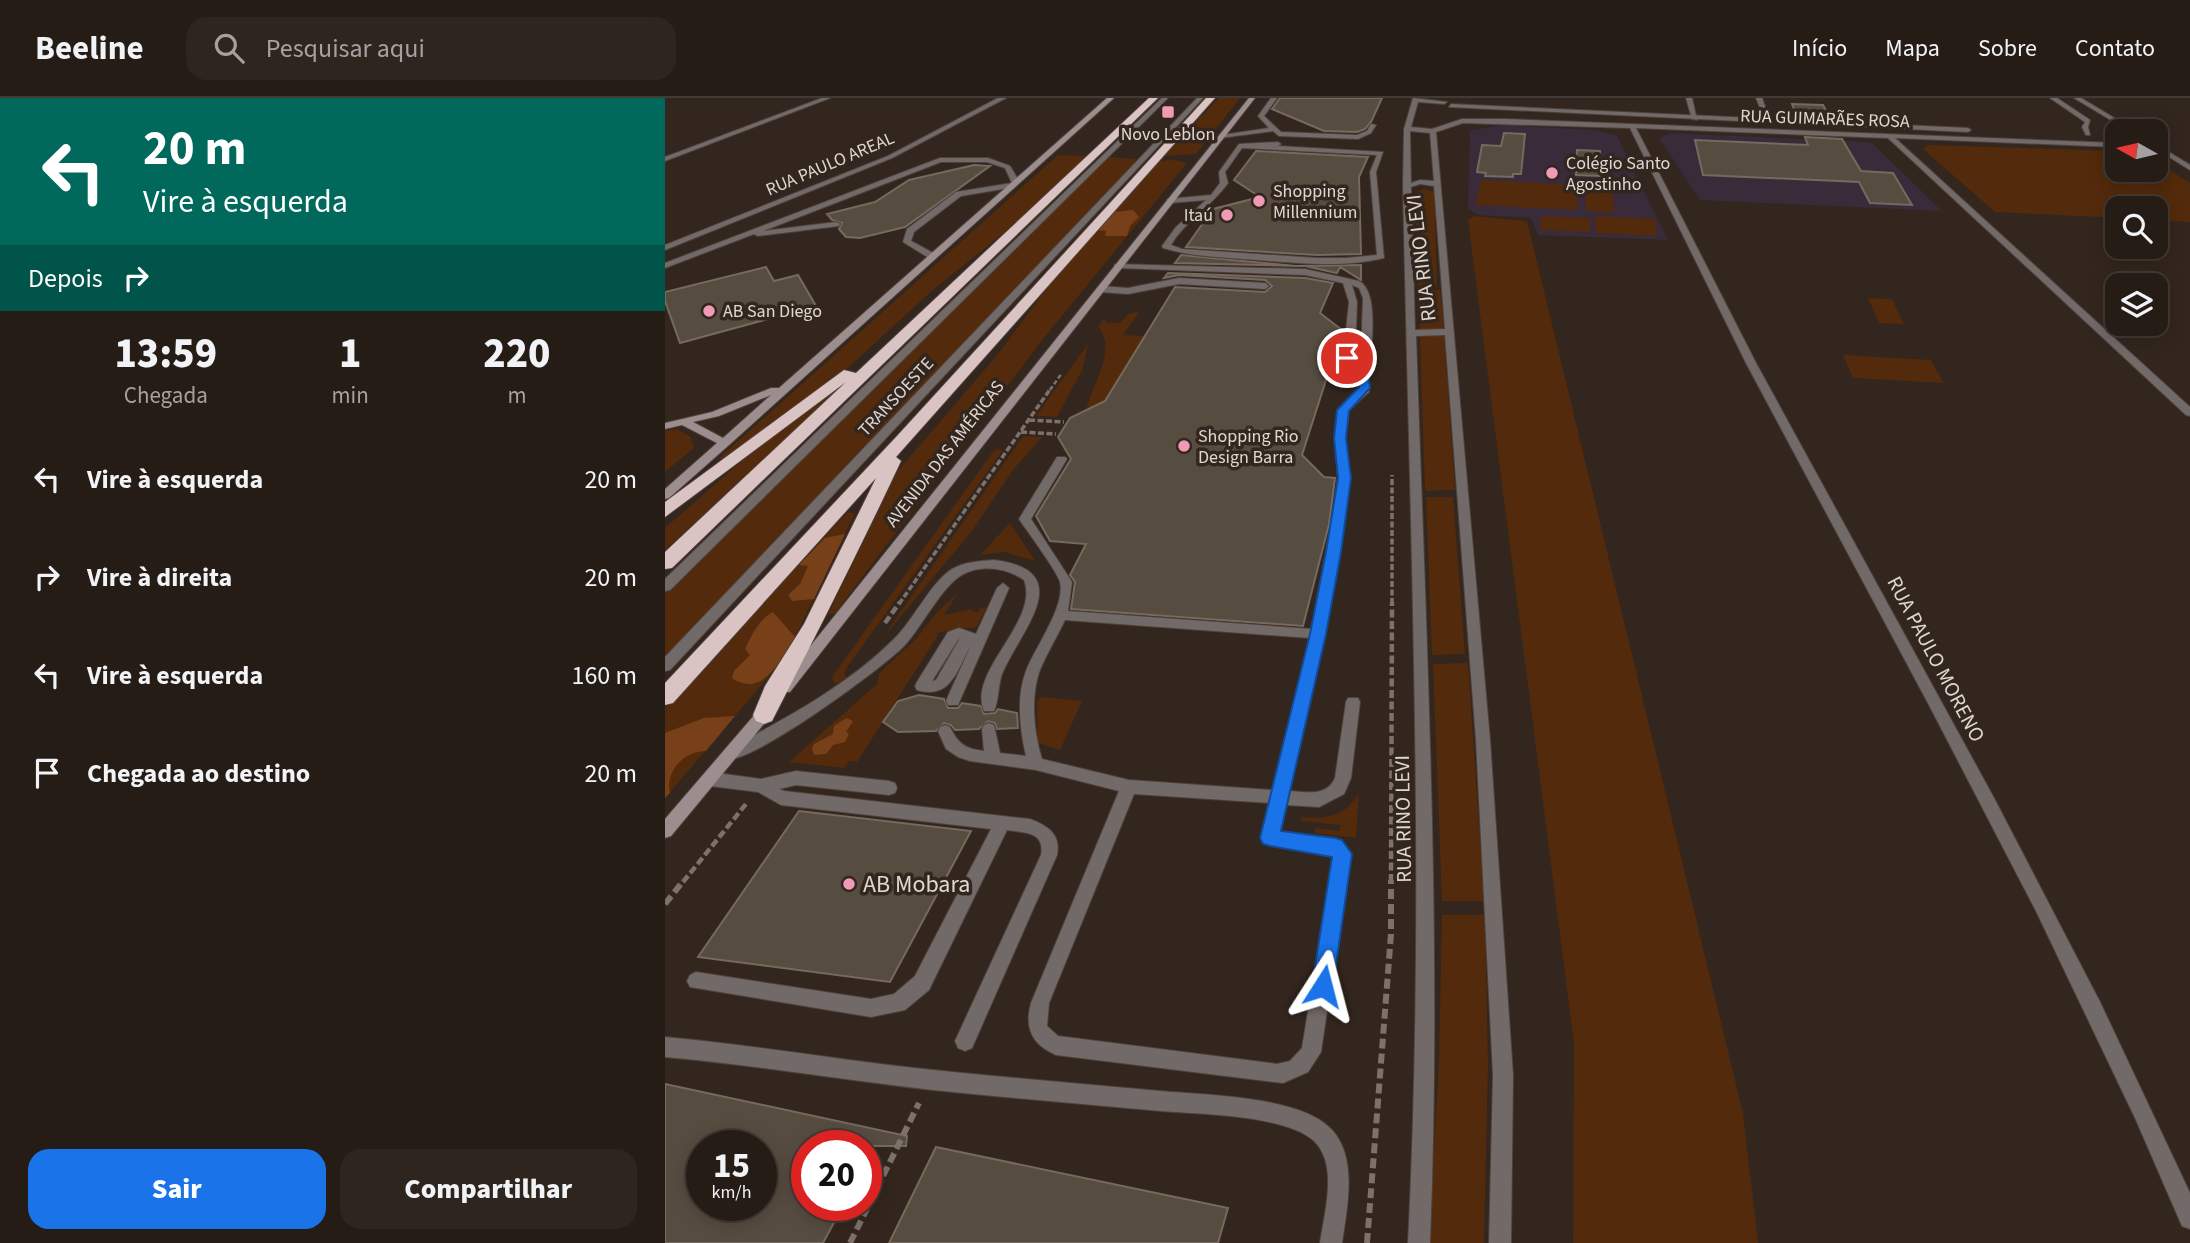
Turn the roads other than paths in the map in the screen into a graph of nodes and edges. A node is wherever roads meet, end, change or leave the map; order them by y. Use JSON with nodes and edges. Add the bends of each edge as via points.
{"nodes":[{"id":1,"x":827,"y":98,"type":"edge"},
{"id":2,"x":1003,"y":98,"type":"edge"},
{"id":3,"x":1111,"y":98,"type":"edge"},
{"id":4,"x":1154,"y":98,"type":"edge"},
{"id":5,"x":1165,"y":98,"type":"edge"},
{"id":6,"x":1200,"y":98,"type":"edge"},
{"id":7,"x":1212,"y":98,"type":"edge"},
{"id":8,"x":1252,"y":98,"type":"edge"},
{"id":9,"x":1274,"y":98,"type":"edge"},
{"id":10,"x":1689,"y":98,"type":"edge"},
{"id":11,"x":1759,"y":98,"type":"edge"},
{"id":12,"x":2053,"y":98,"type":"edge"},
{"id":13,"x":2077,"y":98,"type":"edge"},
{"id":14,"x":1415,"y":99,"type":"edge"},
{"id":15,"x":1446,"y":102,"type":"edge"},
{"id":16,"x":1695,"y":119,"type":"junction"},
{"id":17,"x":2112,"y":119,"type":"edge"},
{"id":18,"x":1769,"y":122,"type":"junction"},
{"id":19,"x":2089,"y":124,"type":"junction"},
{"id":20,"x":1146,"y":125,"type":"dead end"},
{"id":21,"x":1376,"y":125,"type":"dead end"},
{"id":22,"x":1449,"y":125,"type":"junction"},
{"id":23,"x":1162,"y":126,"type":"dead end"},
{"id":24,"x":1632,"y":126,"type":"junction"},
{"id":25,"x":2105,"y":127,"type":"edge"},
{"id":26,"x":1268,"y":128,"type":"junction"},
{"id":27,"x":1407,"y":129,"type":"junction"},
{"id":28,"x":1433,"y":131,"type":"junction"},
{"id":29,"x":2044,"y":133,"type":"dead end"},
{"id":30,"x":1224,"y":134,"type":"junction"},
{"id":31,"x":2079,"y":134,"type":"dead end"},
{"id":32,"x":2088,"y":134,"type":"junction"},
{"id":33,"x":1891,"y":138,"type":"junction"},
{"id":34,"x":1123,"y":140,"type":"junction"},
{"id":35,"x":2105,"y":141,"type":"edge"},
{"id":36,"x":1278,"y":145,"type":"dead end"},
{"id":37,"x":2105,"y":145,"type":"edge"},
{"id":38,"x":1240,"y":146,"type":"junction"},
{"id":39,"x":1153,"y":151,"type":"junction"},
{"id":40,"x":2168,"y":154,"type":"edge"},
{"id":41,"x":665,"y":159,"type":"edge"},
{"id":42,"x":2190,"y":167,"type":"edge"},
{"id":43,"x":1013,"y":183,"type":"junction"},
{"id":44,"x":1438,"y":184,"type":"junction"},
{"id":45,"x":1407,"y":186,"type":"junction"},
{"id":46,"x":1192,"y":187,"type":"junction"},
{"id":47,"x":1217,"y":193,"type":"junction"},
{"id":48,"x":1170,"y":201,"type":"junction"},
{"id":49,"x":836,"y":224,"type":"dead end"},
{"id":50,"x":750,"y":233,"type":"junction"},
{"id":51,"x":1165,"y":246,"type":"junction"},
{"id":52,"x":665,"y":248,"type":"edge"},
{"id":53,"x":932,"y":256,"type":"junction"},
{"id":54,"x":1202,"y":257,"type":"dead end"},
{"id":55,"x":665,"y":266,"type":"edge"},
{"id":56,"x":1118,"y":266,"type":"junction"},
{"id":57,"x":1346,"y":280,"type":"junction"},
{"id":58,"x":1265,"y":286,"type":"dead end"},
{"id":59,"x":1100,"y":289,"type":"junction"},
{"id":60,"x":921,"y":321,"type":"junction"},
{"id":61,"x":1351,"y":330,"type":"dead end"},
{"id":62,"x":1450,"y":332,"type":"junction"},
{"id":63,"x":1413,"y":333,"type":"junction"},
{"id":64,"x":786,"y":385,"type":"junction"},
{"id":65,"x":2190,"y":413,"type":"edge"},
{"id":66,"x":684,"y":422,"type":"junction"},
{"id":67,"x":665,"y":426,"type":"edge"},
{"id":68,"x":903,"y":439,"type":"junction"},
{"id":69,"x":725,"y":443,"type":"junction"},
{"id":70,"x":1061,"y":459,"type":"dead end"},
{"id":71,"x":665,"y":495,"type":"edge"},
{"id":72,"x":665,"y":510,"type":"edge"},
{"id":73,"x":665,"y":564,"type":"edge"},
{"id":74,"x":665,"y":587,"type":"edge"},
{"id":75,"x":1003,"y":588,"type":"dead end"},
{"id":76,"x":1062,"y":615,"type":"junction"},
{"id":77,"x":1318,"y":634,"type":"junction"},
{"id":78,"x":665,"y":666,"type":"edge"},
{"id":79,"x":944,"y":679,"type":"dead end"},
{"id":80,"x":961,"y":681,"type":"junction"},
{"id":81,"x":665,"y":697,"type":"edge"},
{"id":82,"x":953,"y":701,"type":"dead end"},
{"id":83,"x":1353,"y":702,"type":"dead end"},
{"id":84,"x":989,"y":708,"type":"dead end"},
{"id":85,"x":764,"y":715,"type":"junction"},
{"id":86,"x":989,"y":729,"type":"dead end"},
{"id":87,"x":945,"y":731,"type":"dead end"},
{"id":88,"x":730,"y":755,"type":"junction"},
{"id":89,"x":993,"y":759,"type":"junction"},
{"id":90,"x":1037,"y":764,"type":"junction"},
{"id":91,"x":710,"y":779,"type":"junction"},
{"id":92,"x":761,"y":786,"type":"junction"},
{"id":93,"x":1129,"y":787,"type":"junction"},
{"id":94,"x":889,"y":788,"type":"dead end"},
{"id":95,"x":1278,"y":800,"type":"junction"},
{"id":96,"x":1002,"y":823,"type":"junction"},
{"id":97,"x":665,"y":831,"type":"edge"},
{"id":98,"x":696,"y":981,"type":"dead end"},
{"id":99,"x":965,"y":1041,"type":"dead end"},
{"id":100,"x":665,"y":1047,"type":"edge"},
{"id":101,"x":2190,"y":1218,"type":"edge"},
{"id":102,"x":1331,"y":1243,"type":"edge"},
{"id":103,"x":1419,"y":1243,"type":"edge"},
{"id":104,"x":1500,"y":1243,"type":"edge"}],
"edges":[{"from":1,"to":41,"type":"street"},
{"from":2,"to":52,"type":"street","name":"RUA PAULO AREAL","via":[[890,157]]},
{"from":3,"to":43,"type":"main road"},
{"from":4,"to":60,"type":"highway"},
{"from":5,"to":34,"type":"street","name":"TRANSOESTE"},
{"from":6,"to":39,"type":"street","name":"TRANSOESTE"},
{"from":7,"to":68,"type":"highway","name":"AVENIDA DAS AMÉRICAS"},
{"from":8,"to":30,"type":"main road","name":"AVENIDA DAS AMÉRICAS"},
{"from":9,"to":26,"type":"street","via":[[1261,116]]},
{"from":10,"to":16,"type":"street"},
{"from":11,"to":18,"type":"street"},
{"from":12,"to":19,"type":"street"},
{"from":13,"to":17,"type":"street"},
{"from":14,"to":15,"type":"street","name":"RUA GUIMARÃES ROSA"},
{"from":14,"to":27,"type":"street"},
{"from":15,"to":16,"type":"street","name":"RUA GUIMARÃES ROSA"},
{"from":15,"to":22,"type":"street"},
{"from":16,"to":18,"type":"street","name":"RUA GUIMARÃES ROSA"},
{"from":18,"to":29,"type":"street","name":"RUA GUIMARÃES ROSA"},
{"from":19,"to":25,"type":"street"},
{"from":19,"to":32,"type":"street","via":[[2085,127]]},
{"from":20,"to":34,"type":"street","name":"TRANSOESTE"},
{"from":21,"to":26,"type":"street","via":[[1373,133],[1358,139],[1274,136]]},
{"from":22,"to":24,"type":"street","name":"RUA GUIMARÃES ROSA","via":[[1478,120]]},
{"from":22,"to":28,"type":"street","name":"RUA GUIMARÃES ROSA"},
{"from":23,"to":39,"type":"street","name":"TRANSOESTE"},
{"from":24,"to":33,"type":"street","name":"RUA GUIMARÃES ROSA"},
{"from":24,"to":101,"type":"street","name":"RUA PAULO MORENO","via":[[1768,394],[1927,684],[2141,1105]]},
{"from":26,"to":30,"type":"street"},
{"from":27,"to":28,"type":"street","name":"RUA GUIMARÃES ROSA"},
{"from":27,"to":45,"type":"street"},
{"from":28,"to":44,"type":"street"},
{"from":30,"to":46,"type":"main road","name":"AVENIDA DAS AMÉRICAS"},
{"from":31,"to":32,"type":"street"},
{"from":32,"to":35,"type":"street"},
{"from":33,"to":37,"type":"street","name":"RUA GUIMARÃES ROSA"},
{"from":33,"to":65,"type":"street"},
{"from":34,"to":74,"type":"street","name":"TRANSOESTE"},
{"from":36,"to":38,"type":"street"},
{"from":38,"to":47,"type":"street","via":[[1222,172],[1224,183]]},
{"from":38,"to":51,"type":"street","via":[[1381,153],[1373,172],[1381,256],[1330,260],[1181,251]]},
{"from":39,"to":78,"type":"street","name":"TRANSOESTE"},
{"from":40,"to":42,"type":"street"},
{"from":43,"to":50,"type":"street","via":[[1008,167],[988,160],[940,160]]},
{"from":43,"to":53,"type":"main road"},
{"from":43,"to":53,"type":"street","via":[[957,194],[910,231],[907,242]]},
{"from":44,"to":45,"type":"street","name":"RUA RINO LEVI"},
{"from":44,"to":62,"type":"street","name":"RUA RINO LEVI"},
{"from":45,"to":63,"type":"street","name":"RUA RINO LEVI"},
{"from":46,"to":47,"type":"street"},
{"from":46,"to":48,"type":"main road","name":"AVENIDA DAS AMÉRICAS"},
{"from":47,"to":48,"type":"street"},
{"from":47,"to":51,"type":"street","via":[[1187,218]]},
{"from":48,"to":56,"type":"main road","name":"AVENIDA DAS AMÉRICAS"},
{"from":49,"to":50,"type":"street","via":[[784,233]]},
{"from":50,"to":55,"type":"street"},
{"from":51,"to":54,"type":"street","via":[[1169,255]]},
{"from":53,"to":64,"type":"main road"},
{"from":56,"to":57,"type":"street","via":[[1305,272]]},
{"from":56,"to":59,"type":"main road","name":"AVENIDA DAS AMÉRICAS"},
{"from":57,"to":61,"type":"street","via":[[1353,302]]},
{"from":57,"to":77,"type":"street","via":[[1366,292],[1364,393],[1345,407],[1341,422],[1344,478]]},
{"from":58,"to":59,"type":"street","via":[[1179,281],[1137,290]]},
{"from":59,"to":85,"type":"main road","name":"AVENIDA DAS AMÉRICAS"},
{"from":60,"to":72,"type":"highway","via":[[883,343],[852,372]]},
{"from":60,"to":73,"type":"highway"},
{"from":62,"to":63,"type":"street"},
{"from":62,"to":104,"type":"street","name":"RUA RINO LEVI","via":[[1483,740],[1502,1062]]},
{"from":63,"to":103,"type":"street","name":"RUA RINO LEVI","via":[[1425,857],[1425,1111]]},
{"from":64,"to":66,"type":"main road"},
{"from":64,"to":69,"type":"main road"},
{"from":66,"to":67,"type":"main road"},
{"from":66,"to":69,"type":"main road"},
{"from":68,"to":81,"type":"highway","name":"AVENIDA DAS AMÉRICAS"},
{"from":68,"to":85,"type":"highway","via":[[813,626]]},
{"from":69,"to":71,"type":"main road"},
{"from":70,"to":76,"type":"street","via":[[1025,519],[1066,582]]},
{"from":75,"to":80,"type":"street"},
{"from":76,"to":77,"type":"street"},
{"from":76,"to":90,"type":"street","via":[[1031,677],[1030,741]]},
{"from":77,"to":95,"type":"street"},
{"from":79,"to":80,"type":"street"},
{"from":80,"to":82,"type":"street"},
{"from":83,"to":95,"type":"street","via":[[1338,789],[1319,800]]},
{"from":84,"to":88,"type":"street","via":[[996,674],[1035,595],[1029,577],[1005,566],[979,566],[955,573],[902,640],[863,675],[802,718]]},
{"from":85,"to":88,"type":"main road","name":"AVENIDA DAS AMÉRICAS"},
{"from":86,"to":89,"type":"street"},
{"from":87,"to":89,"type":"street","via":[[956,750]]},
{"from":88,"to":91,"type":"main road","name":"AVENIDA DAS AMÉRICAS"},
{"from":89,"to":90,"type":"street"},
{"from":90,"to":93,"type":"street"},
{"from":91,"to":92,"type":"street"},
{"from":91,"to":97,"type":"main road","name":"AVENIDA DAS AMÉRICAS"},
{"from":92,"to":94,"type":"street","via":[[796,778]]},
{"from":92,"to":96,"type":"street","via":[[781,798]]},
{"from":93,"to":95,"type":"street"},
{"from":93,"to":95,"type":"street","via":[[1035,1019],[1043,1039],[1121,1055],[1277,1074],[1302,1066],[1311,1052],[1342,854],[1335,846],[1270,838]]},
{"from":96,"to":98,"type":"street","via":[[922,983],[898,1003],[871,1008]]},
{"from":96,"to":99,"type":"street","via":[[1040,829],[1051,844]]},
{"from":100,"to":102,"type":"street","via":[[745,1053],[930,1080],[1222,1107],[1301,1121],[1322,1133],[1336,1154]]}]}
